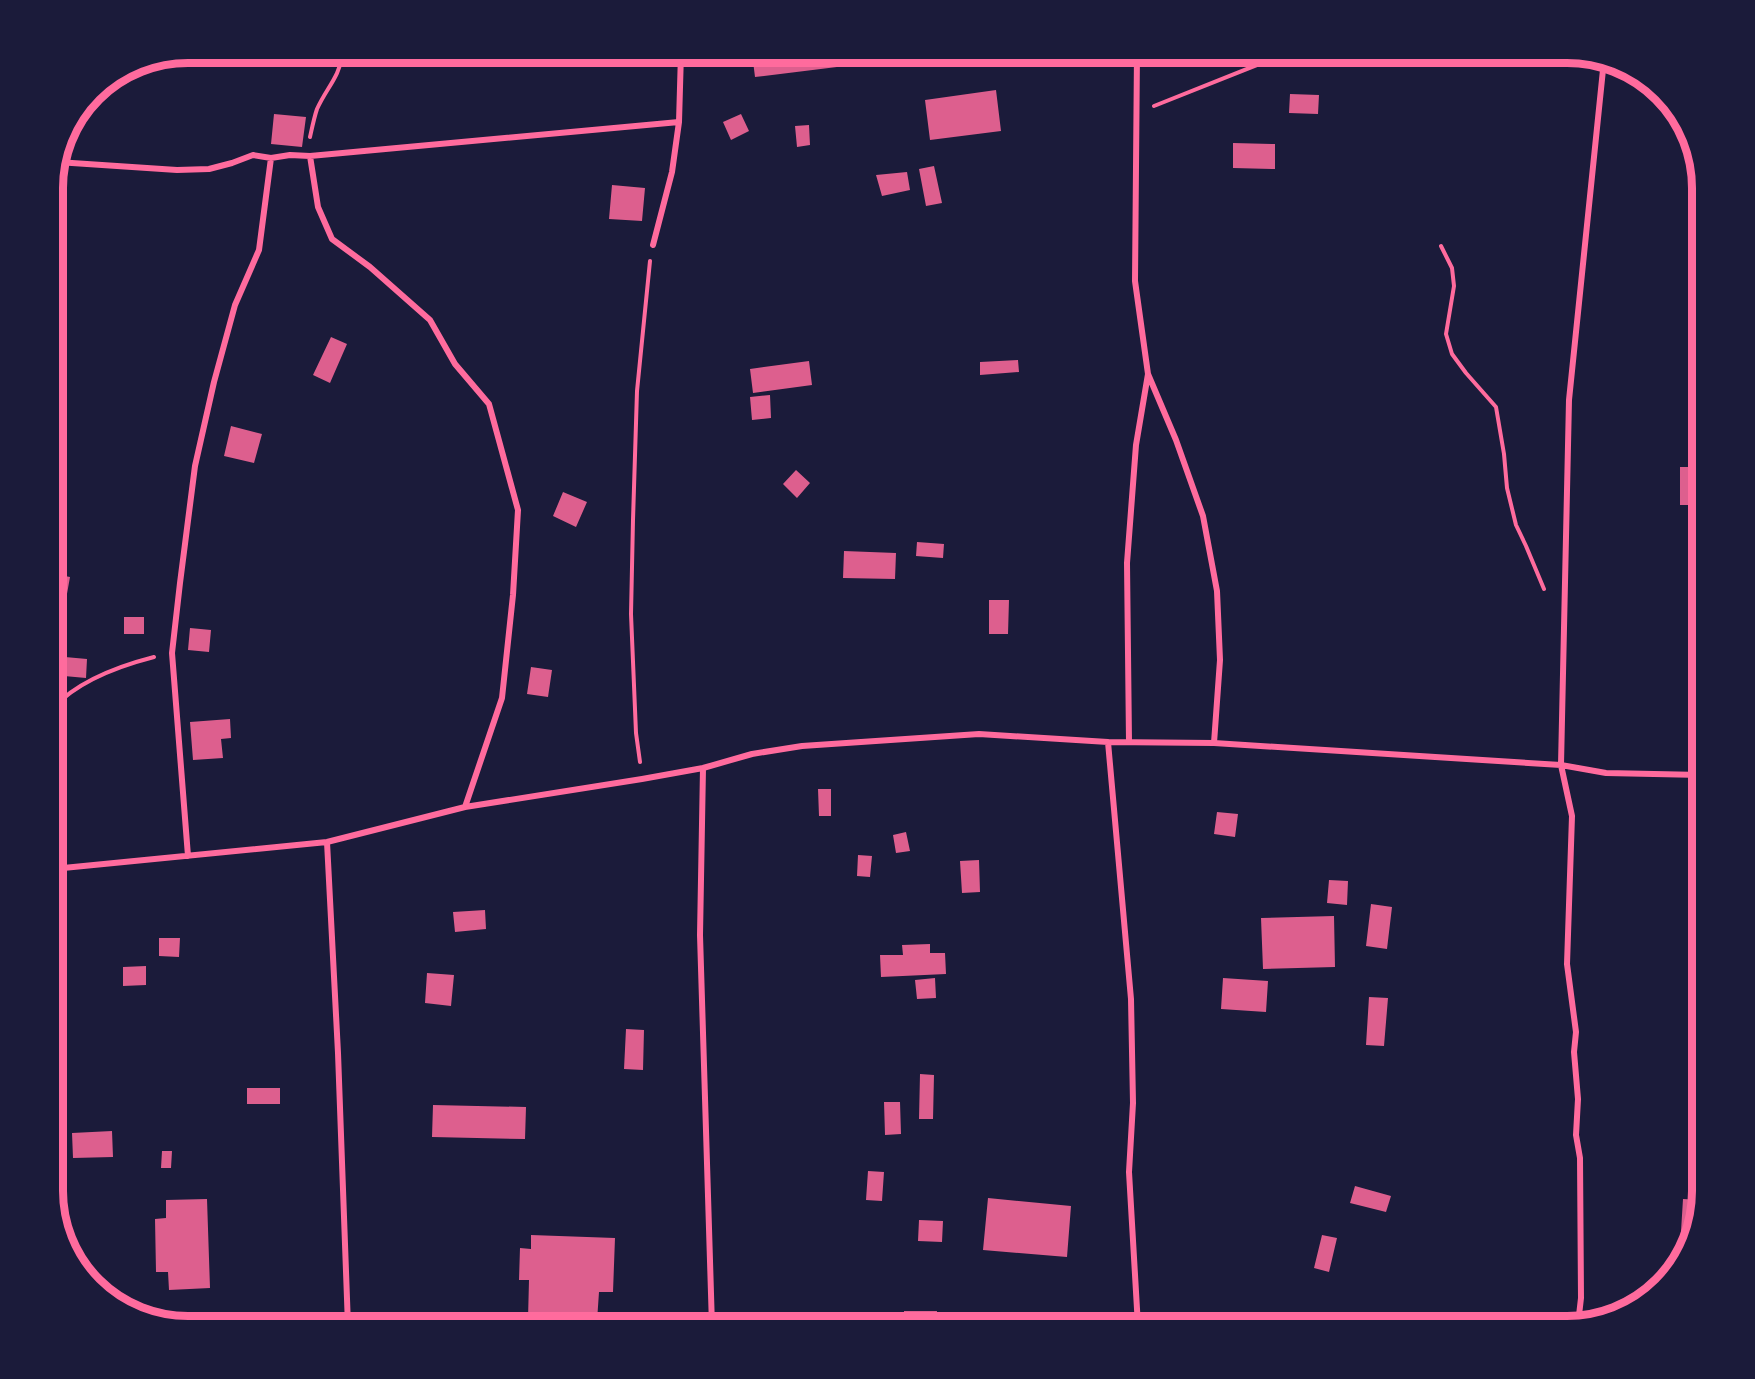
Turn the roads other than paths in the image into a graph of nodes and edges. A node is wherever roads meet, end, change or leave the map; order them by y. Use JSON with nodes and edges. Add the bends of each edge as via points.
{"nodes":[{"id":1,"x":681,"y":63,"type":"edge"},
{"id":2,"x":1137,"y":63,"type":"edge"},
{"id":3,"x":1603,"y":69,"type":"edge"},
{"id":4,"x":679,"y":122,"type":"junction"},
{"id":5,"x":310,"y":156,"type":"junction"},
{"id":6,"x":271,"y":158,"type":"junction"},
{"id":7,"x":65,"y":163,"type":"edge"},
{"id":8,"x":653,"y":245,"type":"road end"},
{"id":9,"x":1148,"y":374,"type":"junction"},
{"id":10,"x":1108,"y":742,"type":"junction"},
{"id":11,"x":1129,"y":742,"type":"junction"},
{"id":12,"x":1215,"y":743,"type":"junction"},
{"id":13,"x":1561,"y":765,"type":"junction"},
{"id":14,"x":704,"y":768,"type":"junction"},
{"id":15,"x":1692,"y":775,"type":"edge"},
{"id":16,"x":465,"y":807,"type":"junction"},
{"id":17,"x":327,"y":842,"type":"junction"},
{"id":18,"x":188,"y":856,"type":"junction"},
{"id":19,"x":63,"y":868,"type":"edge"},
{"id":20,"x":348,"y":1316,"type":"edge"},
{"id":21,"x":712,"y":1316,"type":"edge"},
{"id":22,"x":1137,"y":1316,"type":"edge"},
{"id":23,"x":1579,"y":1316,"type":"edge"}],
"edges":[{"from":1,"to":4,"type":"street"},
{"from":2,"to":9,"type":"street","via":[[1134,281]]},
{"from":3,"to":13,"type":"street","via":[[1569,400]]},
{"from":4,"to":5,"type":"street"},
{"from":4,"to":8,"type":"street","via":[[672,172]]},
{"from":5,"to":6,"type":"street"},
{"from":5,"to":16,"type":"street","via":[[318,207],[332,239],[430,320],[455,364],[489,404],[518,510],[502,698]]},
{"from":6,"to":7,"type":"street","via":[[253,155],[209,169],[177,170]]},
{"from":6,"to":18,"type":"street","via":[[259,250],[235,305],[195,466],[172,653]]},
{"from":9,"to":11,"type":"street","via":[[1136,445],[1127,563]]},
{"from":9,"to":12,"type":"street","via":[[1203,516],[1217,591],[1220,660]]},
{"from":10,"to":11,"type":"street"},
{"from":10,"to":14,"type":"street","via":[[979,734],[814,745],[752,754]]},
{"from":10,"to":22,"type":"street","via":[[1131,999],[1133,1103],[1129,1173]]},
{"from":11,"to":12,"type":"street"},
{"from":12,"to":13,"type":"street"},
{"from":13,"to":15,"type":"street","via":[[1606,773]]},
{"from":13,"to":23,"type":"street","via":[[1572,816],[1567,964],[1576,1032]]},
{"from":14,"to":16,"type":"street"},
{"from":14,"to":21,"type":"street","via":[[700,935]]},
{"from":16,"to":17,"type":"street"},
{"from":17,"to":18,"type":"street"},
{"from":17,"to":20,"type":"street"},
{"from":18,"to":19,"type":"street"}]}
